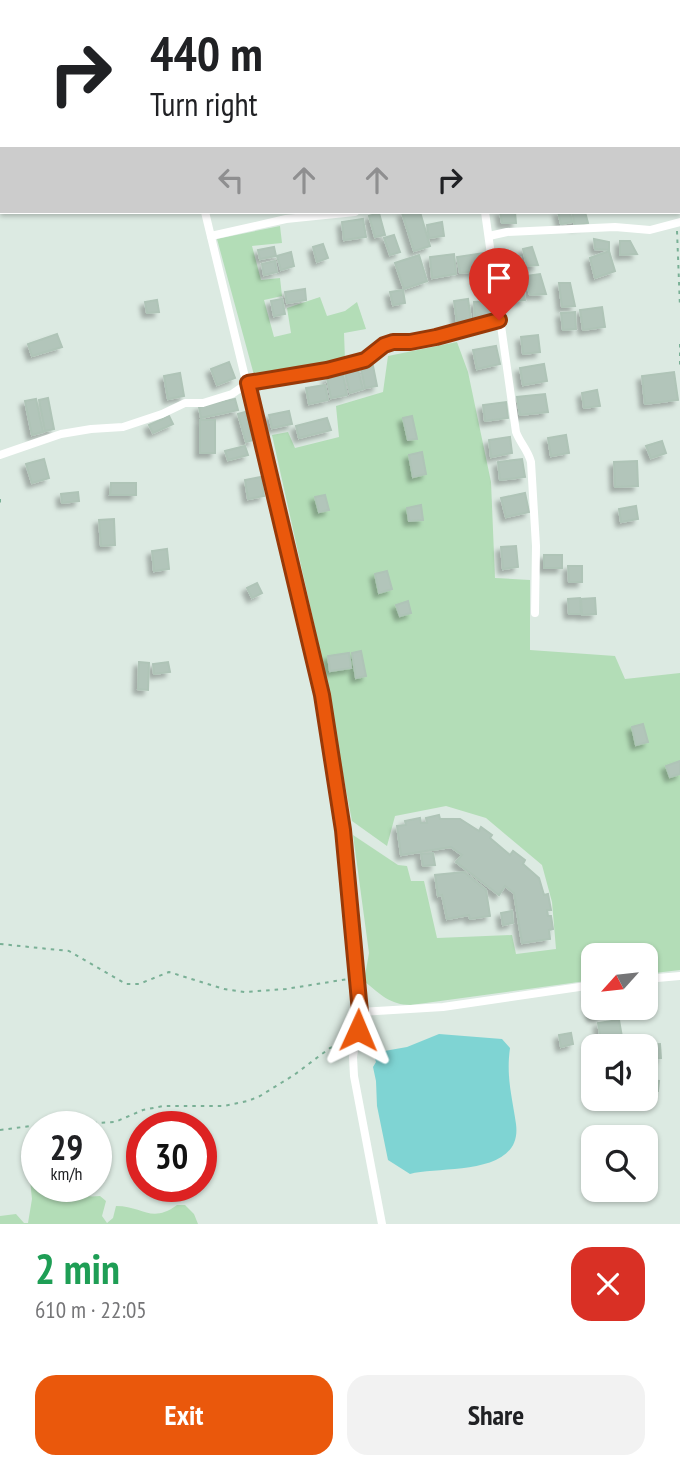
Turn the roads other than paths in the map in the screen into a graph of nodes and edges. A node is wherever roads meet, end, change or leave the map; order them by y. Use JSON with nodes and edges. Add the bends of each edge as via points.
{"nodes":[{"id":1,"x":206,"y":214,"type":"edge"},
{"id":2,"x":335,"y":214,"type":"edge"},
{"id":3,"x":485,"y":214,"type":"edge"},
{"id":4,"x":678,"y":222,"type":"edge"},
{"id":5,"x":211,"y":236,"type":"junction"},
{"id":6,"x":489,"y":236,"type":"junction"},
{"id":7,"x":499,"y":320,"type":"junction"},
{"id":8,"x":248,"y":383,"type":"junction"},
{"id":9,"x":0,"y":455,"type":"edge"},
{"id":10,"x":535,"y":613,"type":"dead end"},
{"id":11,"x":680,"y":976,"type":"edge"},
{"id":12,"x":658,"y":978,"type":"edge"},
{"id":13,"x":581,"y":987,"type":"edge"},
{"id":14,"x":360,"y":1012,"type":"junction"},
{"id":15,"x":382,"y":1224,"type":"edge"}],
"edges":[{"from":1,"to":5,"type":"street"},
{"from":2,"to":5,"type":"street","via":[[286,219]]},
{"from":3,"to":6,"type":"street"},
{"from":4,"to":6,"type":"street","via":[[656,230],[615,227]]},
{"from":5,"to":8,"type":"street"},
{"from":6,"to":7,"type":"street"},
{"from":7,"to":8,"type":"street","via":[[436,337],[393,342],[365,360],[327,370]]},
{"from":7,"to":10,"type":"street","via":[[516,432],[531,462]]},
{"from":8,"to":9,"type":"street","via":[[232,394],[185,403],[123,427],[61,434]]},
{"from":8,"to":14,"type":"street","via":[[322,695],[343,830]]},
{"from":11,"to":12,"type":"street"},
{"from":13,"to":14,"type":"street","via":[[443,1007]]},
{"from":14,"to":15,"type":"street","via":[[354,1076]]}]}
